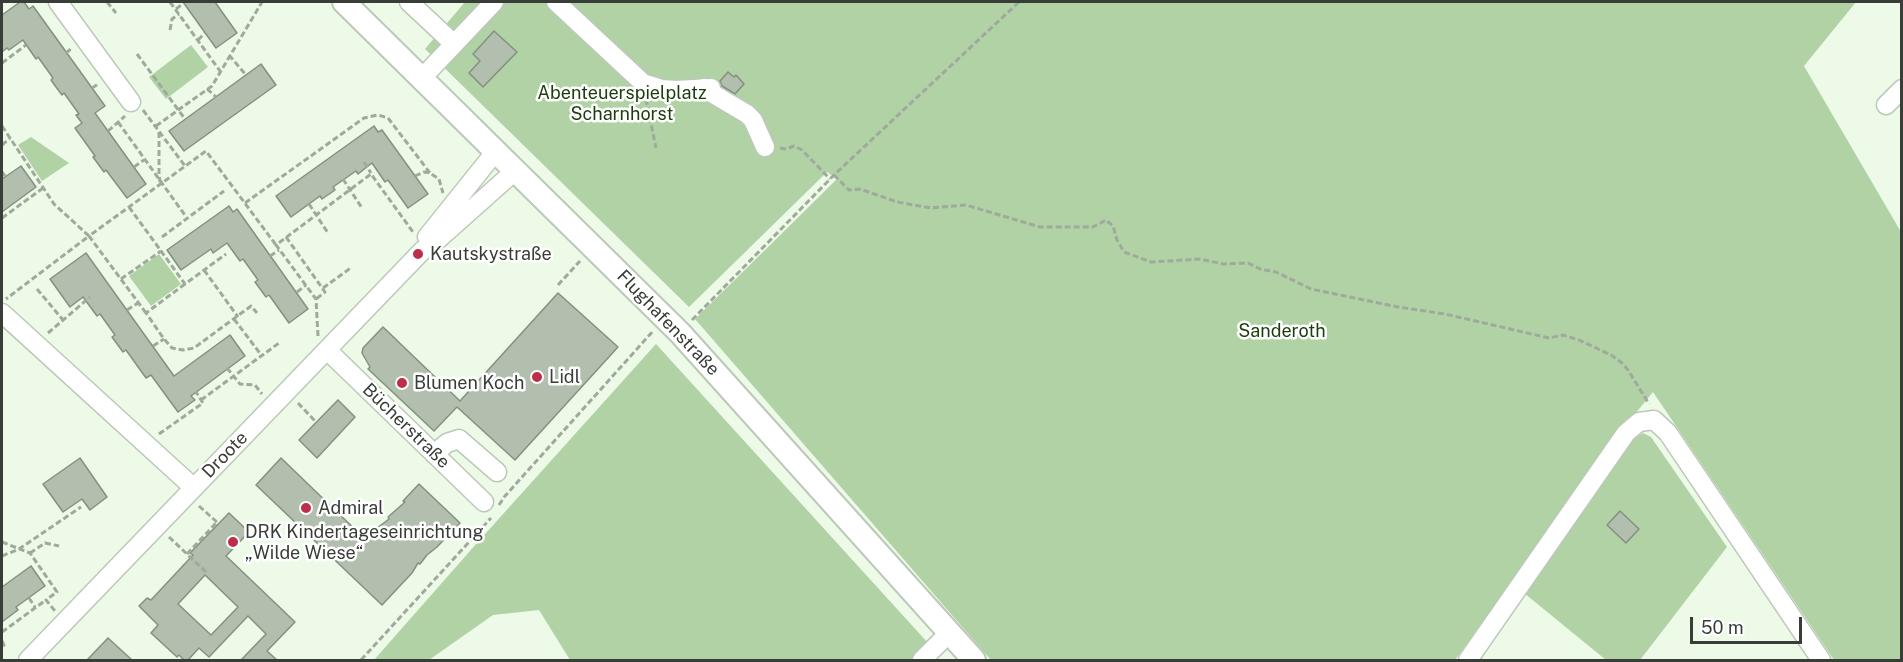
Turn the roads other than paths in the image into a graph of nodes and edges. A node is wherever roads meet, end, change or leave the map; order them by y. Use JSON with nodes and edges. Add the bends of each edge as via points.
{"nodes":[{"id":1,"x":58,"y":2,"type":"edge"},
{"id":2,"x":344,"y":2,"type":"edge"},
{"id":3,"x":409,"y":2,"type":"edge"},
{"id":4,"x":494,"y":2,"type":"edge"},
{"id":5,"x":555,"y":2,"type":"edge"},
{"id":6,"x":454,"y":44,"type":"junction"},
{"id":7,"x":422,"y":79,"type":"junction"},
{"id":8,"x":1902,"y":89,"type":"edge"},
{"id":9,"x":130,"y":102,"type":"road end"},
{"id":10,"x":1886,"y":105,"type":"dead end"},
{"id":11,"x":765,"y":147,"type":"dead end"},
{"id":12,"x":496,"y":151,"type":"junction"},
{"id":13,"x":516,"y":170,"type":"junction"},
{"id":14,"x":419,"y":242,"type":"junction"},
{"id":15,"x":2,"y":313,"type":"edge"},
{"id":16,"x":323,"y":343,"type":"junction"},
{"id":17,"x":434,"y":454,"type":"junction"},
{"id":18,"x":497,"y":472,"type":"dead end"},
{"id":19,"x":194,"y":488,"type":"junction"},
{"id":20,"x":484,"y":502,"type":"dead end"},
{"id":21,"x":949,"y":633,"type":"junction"},
{"id":22,"x":28,"y":660,"type":"edge"},
{"id":23,"x":922,"y":660,"type":"edge"},
{"id":24,"x":974,"y":660,"type":"edge"},
{"id":25,"x":1468,"y":660,"type":"edge"},
{"id":26,"x":1821,"y":660,"type":"edge"}],
"edges":[{"from":1,"to":9,"type":"street"},
{"from":2,"to":7,"type":"main road","name":"Flughafenstraße"},
{"from":3,"to":6,"type":"street"},
{"from":4,"to":6,"type":"street"},
{"from":5,"to":11,"type":"street","via":[[643,83],[662,89],[707,88],[747,114]]},
{"from":6,"to":7,"type":"street"},
{"from":7,"to":12,"type":"main road","name":"Flughafenstraße"},
{"from":8,"to":10,"type":"street"},
{"from":12,"to":13,"type":"main road","name":"Flughafenstraße"},
{"from":12,"to":14,"type":"street","name":"Droote","via":[[427,238]]},
{"from":13,"to":14,"type":"street","name":"Droote","via":[[434,243]]},
{"from":13,"to":21,"type":"main road","name":"Flughafenstraße","via":[[680,333]]},
{"from":14,"to":16,"type":"street","name":"Droote"},
{"from":15,"to":19,"type":"street"},
{"from":16,"to":17,"type":"street","name":"Bücherstraße"},
{"from":16,"to":19,"type":"street","name":"Droote"},
{"from":17,"to":18,"type":"street","via":[[459,439]]},
{"from":17,"to":20,"type":"street","name":"Bücherstraße"},
{"from":19,"to":22,"type":"street","name":"Droote"},
{"from":21,"to":23,"type":"street"},
{"from":21,"to":24,"type":"main road","name":"Flughafenstraße"},
{"from":25,"to":26,"type":"street","via":[[1626,433],[1639,422],[1654,420],[1668,433]]}]}
